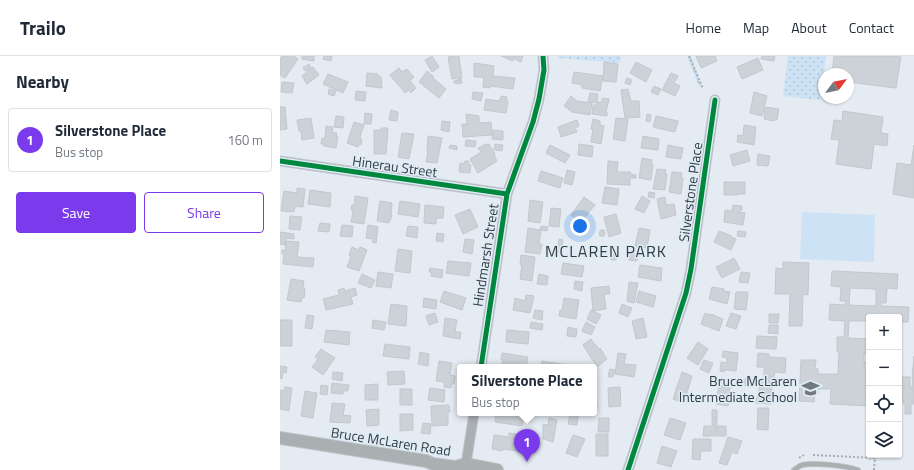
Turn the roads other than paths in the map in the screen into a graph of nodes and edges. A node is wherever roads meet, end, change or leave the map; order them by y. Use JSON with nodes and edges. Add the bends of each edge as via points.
{"nodes":[{"id":1,"x":543,"y":56,"type":"edge"},
{"id":2,"x":715,"y":100,"type":"dead end"},
{"id":3,"x":280,"y":161,"type":"edge"},
{"id":4,"x":507,"y":194,"type":"junction"},
{"id":5,"x":481,"y":364,"type":"edge"},
{"id":6,"x":473,"y":416,"type":"edge"},
{"id":7,"x":280,"y":438,"type":"edge"},
{"id":8,"x":458,"y":467,"type":"edge"},
{"id":9,"x":497,"y":470,"type":"edge"},
{"id":10,"x":628,"y":470,"type":"edge"},
{"id":11,"x":794,"y":470,"type":"edge"},
{"id":12,"x":858,"y":470,"type":"edge"}],
"edges":[{"from":1,"to":4,"type":"street","name":"Hindmarsh Street","via":[[544,70],[539,99]]},
{"from":2,"to":10,"type":"street","name":"Silverstone Place","via":[[686,292]]},
{"from":3,"to":4,"type":"street","name":"Hinerau Street"},
{"from":4,"to":5,"type":"street","name":"Hindmarsh Street"},
{"from":6,"to":8,"type":"street"},
{"from":7,"to":8,"type":"main road","name":"Bruce McLaren Road"},
{"from":8,"to":9,"type":"main road","name":"Bruce McLaren Road"},
{"from":11,"to":12,"type":"lane","via":[[801,465],[810,464]]}]}
